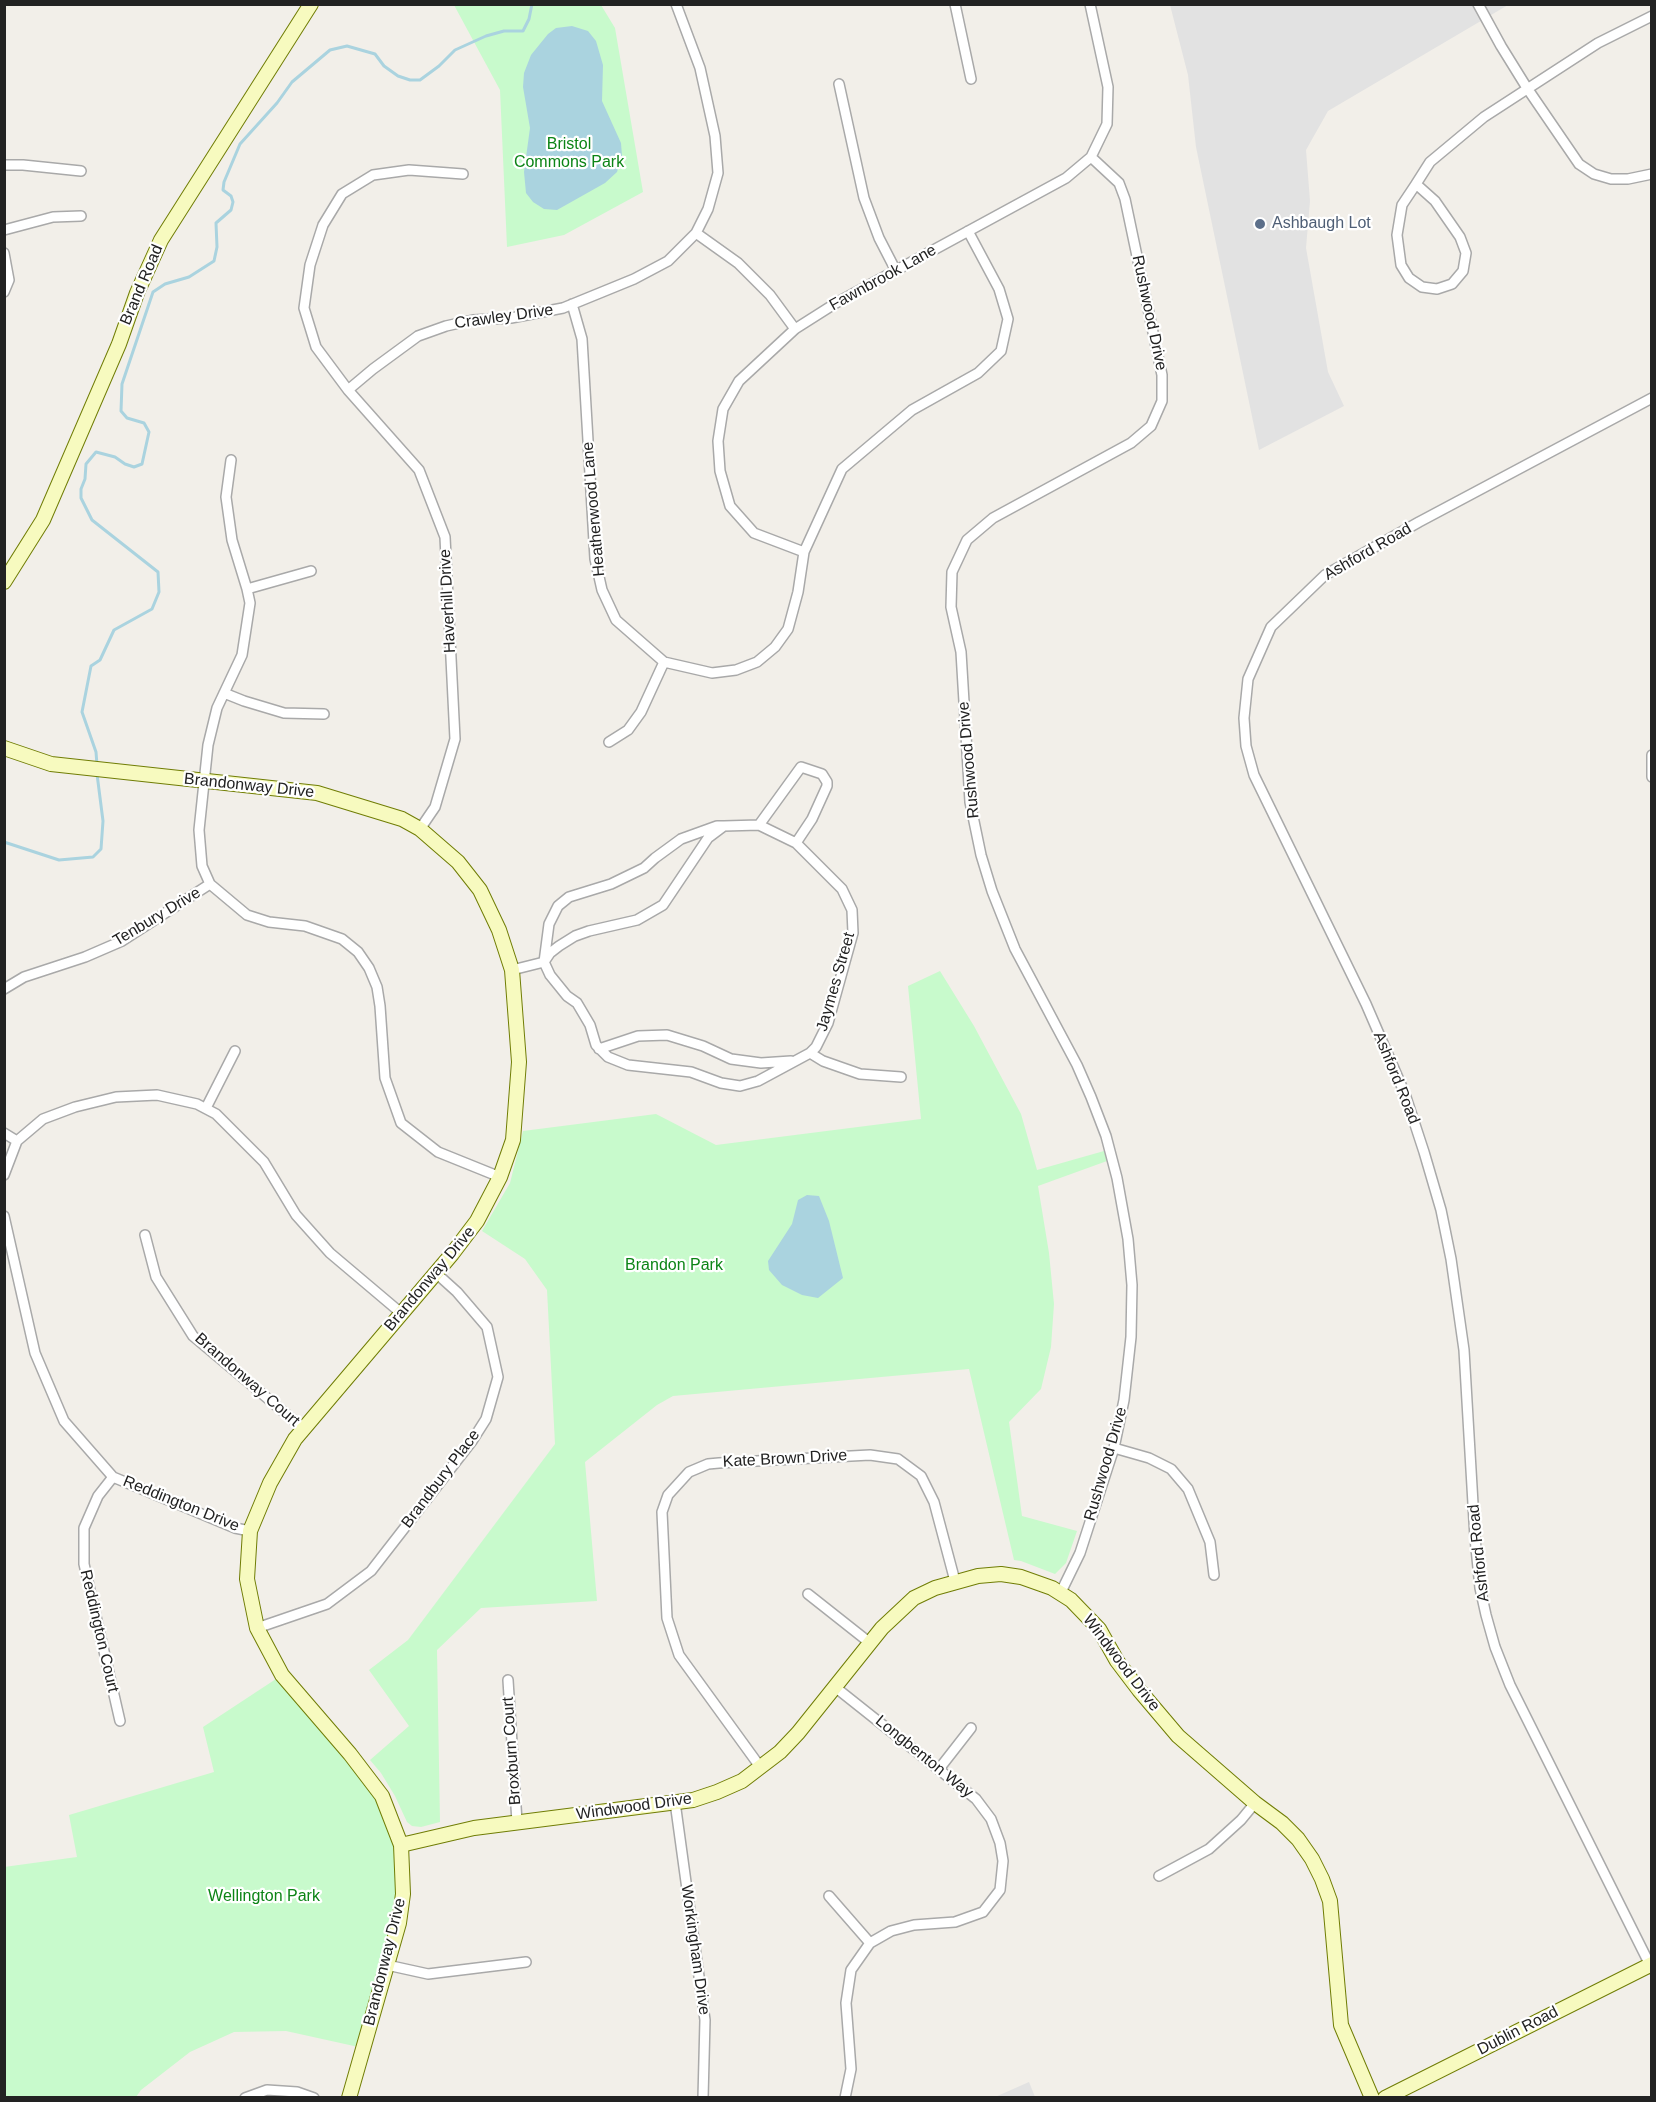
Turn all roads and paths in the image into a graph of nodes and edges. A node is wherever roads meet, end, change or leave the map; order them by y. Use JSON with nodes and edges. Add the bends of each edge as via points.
{"nodes":[{"id":1,"x":311,"y":4,"type":"edge"},
{"id":2,"x":676,"y":4,"type":"edge"},
{"id":3,"x":955,"y":4,"type":"edge"},
{"id":4,"x":1090,"y":4,"type":"edge"},
{"id":5,"x":1478,"y":4,"type":"edge"},
{"id":6,"x":1652,"y":16,"type":"edge"},
{"id":7,"x":971,"y":79,"type":"dead end"},
{"id":8,"x":839,"y":84,"type":"dead end"},
{"id":9,"x":1527,"y":88,"type":"junction"},
{"id":10,"x":1091,"y":157,"type":"junction"},
{"id":11,"x":4,"y":165,"type":"edge"},
{"id":12,"x":81,"y":171,"type":"dead end"},
{"id":13,"x":463,"y":174,"type":"dead end"},
{"id":14,"x":1652,"y":174,"type":"edge"},
{"id":15,"x":1416,"y":184,"type":"junction"},
{"id":16,"x":81,"y":216,"type":"dead end"},
{"id":17,"x":4,"y":230,"type":"edge"},
{"id":18,"x":968,"y":231,"type":"junction"},
{"id":19,"x":696,"y":234,"type":"junction"},
{"id":20,"x":4,"y":253,"type":"edge"},
{"id":21,"x":896,"y":271,"type":"junction"},
{"id":22,"x":4,"y":292,"type":"edge"},
{"id":23,"x":572,"y":304,"type":"junction"},
{"id":24,"x":795,"y":329,"type":"junction"},
{"id":25,"x":348,"y":390,"type":"junction"},
{"id":26,"x":1652,"y":398,"type":"edge"},
{"id":27,"x":231,"y":460,"type":"dead end"},
{"id":28,"x":804,"y":552,"type":"junction"},
{"id":29,"x":310,"y":571,"type":"dead end"},
{"id":30,"x":4,"y":582,"type":"edge"},
{"id":31,"x":248,"y":589,"type":"junction"},
{"id":32,"x":664,"y":662,"type":"junction"},
{"id":33,"x":224,"y":693,"type":"junction"},
{"id":34,"x":324,"y":714,"type":"dead end"},
{"id":35,"x":609,"y":742,"type":"dead end"},
{"id":36,"x":4,"y":748,"type":"edge"},
{"id":37,"x":1652,"y":755,"type":"edge"},
{"id":38,"x":1652,"y":777,"type":"edge"},
{"id":39,"x":204,"y":780,"type":"junction"},
{"id":40,"x":759,"y":825,"type":"junction"},
{"id":41,"x":724,"y":826,"type":"junction"},
{"id":42,"x":420,"y":829,"type":"junction"},
{"id":43,"x":796,"y":843,"type":"junction"},
{"id":44,"x":210,"y":884,"type":"junction"},
{"id":45,"x":544,"y":962,"type":"junction"},
{"id":46,"x":512,"y":970,"type":"junction"},
{"id":47,"x":4,"y":989,"type":"edge"},
{"id":48,"x":600,"y":1049,"type":"junction"},
{"id":49,"x":235,"y":1051,"type":"dead end"},
{"id":50,"x":810,"y":1053,"type":"junction"},
{"id":51,"x":795,"y":1061,"type":"junction"},
{"id":52,"x":900,"y":1077,"type":"dead end"},
{"id":53,"x":206,"y":1108,"type":"junction"},
{"id":54,"x":4,"y":1133,"type":"edge"},
{"id":55,"x":17,"y":1142,"type":"junction"},
{"id":56,"x":4,"y":1176,"type":"edge"},
{"id":57,"x":500,"y":1177,"type":"junction"},
{"id":58,"x":4,"y":1216,"type":"edge"},
{"id":59,"x":145,"y":1235,"type":"dead end"},
{"id":60,"x":436,"y":1273,"type":"junction"},
{"id":61,"x":401,"y":1313,"type":"junction"},
{"id":62,"x":303,"y":1428,"type":"junction"},
{"id":63,"x":1114,"y":1448,"type":"junction"},
{"id":64,"x":113,"y":1477,"type":"junction"},
{"id":65,"x":250,"y":1531,"type":"junction"},
{"id":66,"x":1214,"y":1575,"type":"dead end"},
{"id":67,"x":956,"y":1581,"type":"junction"},
{"id":68,"x":1061,"y":1592,"type":"junction"},
{"id":69,"x":808,"y":1594,"type":"dead end"},
{"id":70,"x":257,"y":1628,"type":"junction"},
{"id":71,"x":870,"y":1643,"type":"junction"},
{"id":72,"x":508,"y":1680,"type":"dead end"},
{"id":73,"x":835,"y":1687,"type":"junction"},
{"id":74,"x":120,"y":1721,"type":"dead end"},
{"id":75,"x":971,"y":1728,"type":"dead end"},
{"id":76,"x":761,"y":1768,"type":"junction"},
{"id":77,"x":939,"y":1769,"type":"junction"},
{"id":78,"x":675,"y":1802,"type":"junction"},
{"id":79,"x":1255,"y":1803,"type":"junction"},
{"id":80,"x":517,"y":1822,"type":"junction"},
{"id":81,"x":401,"y":1845,"type":"junction"},
{"id":82,"x":1159,"y":1876,"type":"dead end"},
{"id":83,"x":829,"y":1896,"type":"dead end"},
{"id":84,"x":870,"y":1943,"type":"junction"},
{"id":85,"x":526,"y":1962,"type":"dead end"},
{"id":86,"x":387,"y":1965,"type":"junction"},
{"id":87,"x":1651,"y":1966,"type":"edge"},
{"id":88,"x":245,"y":2097,"type":"edge"},
{"id":89,"x":314,"y":2097,"type":"edge"},
{"id":90,"x":349,"y":2097,"type":"edge"},
{"id":91,"x":703,"y":2097,"type":"edge"},
{"id":92,"x":845,"y":2097,"type":"edge"},
{"id":93,"x":1372,"y":2097,"type":"edge"},
{"id":94,"x":1385,"y":2097,"type":"edge"}],
"edges":[{"from":1,"to":30,"type":"street","name":"Brand Road","via":[[161,240],[43,520]]},
{"from":2,"to":19,"type":"street","via":[[700,68],[715,136],[717,173],[708,209]]},
{"from":3,"to":7,"type":"street"},
{"from":4,"to":10,"type":"street","name":"Fawnbrook Lane","via":[[1108,87],[1107,124]]},
{"from":5,"to":9,"type":"street"},
{"from":6,"to":9,"type":"street","via":[[1598,43]]},
{"from":8,"to":21,"type":"street","via":[[864,198]]},
{"from":9,"to":14,"type":"street","via":[[1579,164],[1611,179]]},
{"from":9,"to":15,"type":"street","via":[[1484,117],[1430,162]]},
{"from":10,"to":18,"type":"street","name":"Fawnbrook Lane","via":[[1066,178]]},
{"from":10,"to":63,"type":"street","name":"Rushwood Drive","via":[[1119,183],[1125,199],[1162,375],[1162,401],[1151,426],[1131,443],[993,518],[967,540],[952,572],[951,607],[961,652],[970,802],[981,855],[1015,950],[1091,1097],[1106,1136],[1122,1199],[1131,1266],[1131,1337],[1128,1378]]},
{"from":11,"to":12,"type":"street"},
{"from":13,"to":25,"type":"street","name":"Haverhill Drive","via":[[409,170],[373,175],[342,194],[323,225],[310,265],[304,308],[316,347]]},
{"from":15,"to":15,"type":"street","via":[[1402,205],[1397,235],[1401,265],[1409,278],[1422,287],[1437,289],[1452,284],[1463,270],[1466,254],[1460,237],[1435,201]]},
{"from":16,"to":17,"type":"street","via":[[53,217]]},
{"from":18,"to":21,"type":"street","name":"Fawnbrook Lane"},
{"from":18,"to":28,"type":"street","name":"Heatherwood Lane","via":[[999,289],[1008,319],[1001,351],[978,374],[912,410],[842,469]]},
{"from":19,"to":23,"type":"street","name":"Crawley Drive","via":[[669,261]]},
{"from":19,"to":24,"type":"street","via":[[738,263],[770,295]]},
{"from":20,"to":22,"type":"street","via":[[9,280]]},
{"from":21,"to":24,"type":"street","name":"Fawnbrook Lane"},
{"from":23,"to":25,"type":"street","name":"Crawley Drive","via":[[512,318],[473,320],[418,336]]},
{"from":23,"to":32,"type":"street","name":"Heatherwood Lane","via":[[582,339],[595,559],[602,590],[616,620]]},
{"from":24,"to":28,"type":"street","name":"Fawnbrook Lane","via":[[739,381],[723,409],[718,441],[720,471],[730,506],[754,533]]},
{"from":25,"to":42,"type":"street","name":"Haverhill Drive","via":[[419,470],[445,537],[455,739],[435,807]]},
{"from":26,"to":87,"type":"street","name":"Ashford Road","via":[[1325,575],[1271,627],[1248,679],[1244,718],[1254,775],[1366,1004],[1405,1094],[1441,1210],[1464,1350],[1480,1588],[1495,1647],[1510,1685]]},
{"from":27,"to":31,"type":"street","via":[[226,497],[232,540]]},
{"from":28,"to":32,"type":"street","name":"Heatherwood Lane","via":[[788,628],[775,647],[757,662],[712,673]]},
{"from":29,"to":31,"type":"street"},
{"from":31,"to":33,"type":"street","via":[[250,603],[242,655]]},
{"from":32,"to":35,"type":"street","via":[[641,712],[628,730]]},
{"from":33,"to":34,"type":"street","via":[[284,712]]},
{"from":33,"to":39,"type":"street","via":[[208,745]]},
{"from":36,"to":39,"type":"street","name":"Brandonway Drive","via":[[51,764]]},
{"from":37,"to":38,"type":"street"},
{"from":39,"to":42,"type":"street","name":"Brandonway Drive","via":[[317,793],[402,819]]},
{"from":39,"to":44,"type":"street","via":[[199,830],[202,866]]},
{"from":40,"to":41,"type":"street"},
{"from":40,"to":43,"type":"street","name":"Jaymes Street"},
{"from":40,"to":43,"type":"street","via":[[801,766],[822,774],[826,786]]},
{"from":41,"to":45,"type":"street","via":[[708,838],[663,905],[637,920],[575,936],[550,953]]},
{"from":41,"to":45,"type":"street","via":[[681,839],[644,868],[611,884],[569,897],[558,906],[549,924]]},
{"from":42,"to":46,"type":"street","name":"Brandonway Drive","via":[[458,862],[480,890]]},
{"from":43,"to":50,"type":"street","name":"Jaymes Street","via":[[843,889],[852,910],[853,933],[828,1023]]},
{"from":44,"to":47,"type":"street","name":"Tenbury Drive","via":[[122,941],[24,976]]},
{"from":44,"to":57,"type":"street","via":[[247,915],[305,926],[342,939],[358,952],[377,987],[385,1078],[401,1123],[438,1152]]},
{"from":45,"to":46,"type":"street"},
{"from":45,"to":48,"type":"street","via":[[555,982],[578,1003]]},
{"from":46,"to":57,"type":"street","name":"Brandonway Drive","via":[[519,1062],[513,1140]]},
{"from":48,"to":51,"type":"street","name":"Jaymes Street","via":[[639,1036],[667,1035],[731,1059],[761,1063]]},
{"from":48,"to":51,"type":"street","name":"Jaymes Street","via":[[628,1065],[691,1072],[740,1086]]},
{"from":49,"to":53,"type":"street"},
{"from":50,"to":51,"type":"street","name":"Jaymes Street"},
{"from":50,"to":52,"type":"street","via":[[860,1074]]},
{"from":53,"to":55,"type":"street","via":[[157,1095],[116,1097],[43,1119]]},
{"from":53,"to":61,"type":"street","via":[[264,1162],[296,1215],[330,1253]]},
{"from":54,"to":55,"type":"street"},
{"from":55,"to":56,"type":"street"},
{"from":57,"to":60,"type":"street","name":"Brandonway Drive","via":[[477,1221]]},
{"from":58,"to":64,"type":"street","name":"Reddington Drive","via":[[35,1353],[64,1421]]},
{"from":59,"to":62,"type":"street","name":"Brandonway Court","via":[[156,1277],[193,1336]]},
{"from":60,"to":61,"type":"street","name":"Brandonway Drive"},
{"from":60,"to":70,"type":"street","name":"Brandbury Place","via":[[487,1327],[498,1377],[486,1419],[371,1571],[327,1604]]},
{"from":61,"to":62,"type":"street","name":"Brandonway Drive"},
{"from":62,"to":65,"type":"street","name":"Brandonway Drive","via":[[270,1482]]},
{"from":63,"to":66,"type":"street","via":[[1172,1469],[1188,1489],[1210,1542]]},
{"from":63,"to":68,"type":"street","name":"Rushwood Drive","via":[[1080,1553]]},
{"from":64,"to":65,"type":"street","name":"Reddington Drive"},
{"from":64,"to":74,"type":"street","name":"Reddington Court","via":[[98,1496],[84,1528],[84,1564]]},
{"from":65,"to":70,"type":"street","name":"Brandonway Drive","via":[[247,1579]]},
{"from":67,"to":68,"type":"street","name":"Windwood Drive","via":[[1001,1574],[1028,1578]]},
{"from":67,"to":71,"type":"street","name":"Windwood Drive","via":[[914,1598]]},
{"from":67,"to":76,"type":"street","name":"Kate Brown Drive","via":[[934,1502],[921,1476],[898,1459],[870,1455],[719,1463],[689,1472],[668,1495],[662,1512],[667,1618],[679,1655]]},
{"from":68,"to":79,"type":"street","name":"Windwood Drive","via":[[1099,1629],[1139,1690],[1178,1736]]},
{"from":69,"to":71,"type":"street"},
{"from":70,"to":81,"type":"street","name":"Brandonway Drive","via":[[292,1689],[382,1796]]},
{"from":71,"to":73,"type":"street","name":"Windwood Drive"},
{"from":72,"to":80,"type":"street","name":"Broxburn Court"},
{"from":73,"to":76,"type":"street","name":"Windwood Drive","via":[[798,1733]]},
{"from":73,"to":77,"type":"street","name":"Longbenton Way"},
{"from":75,"to":77,"type":"street"},
{"from":76,"to":78,"type":"street","name":"Windwood Drive","via":[[717,1792]]},
{"from":77,"to":84,"type":"street","name":"Longbenton Way","via":[[976,1799],[992,1819],[1003,1861],[1000,1890],[983,1912],[956,1922],[891,1931]]},
{"from":78,"to":80,"type":"street","name":"Windwood Drive"},
{"from":78,"to":91,"type":"street","name":"Workingham Drive","via":[[705,2020]]},
{"from":79,"to":82,"type":"street","via":[[1209,1849]]},
{"from":79,"to":93,"type":"street","name":"Windwood Drive","via":[[1298,1839],[1322,1879],[1330,1901],[1341,2025]]},
{"from":80,"to":81,"type":"street","name":"Windwood Drive"},
{"from":81,"to":86,"type":"street","name":"Brandonway Drive","via":[[403,1894]]},
{"from":83,"to":84,"type":"street"},
{"from":84,"to":92,"type":"street","name":"Longbenton Way","via":[[851,1970],[846,2003],[851,2069]]},
{"from":85,"to":86,"type":"street","via":[[428,1974]]},
{"from":86,"to":90,"type":"street","name":"Brandonway Drive"},
{"from":87,"to":94,"type":"street","name":"Dublin Road"},
{"from":88,"to":89,"type":"street","via":[[267,2090]]}]}
